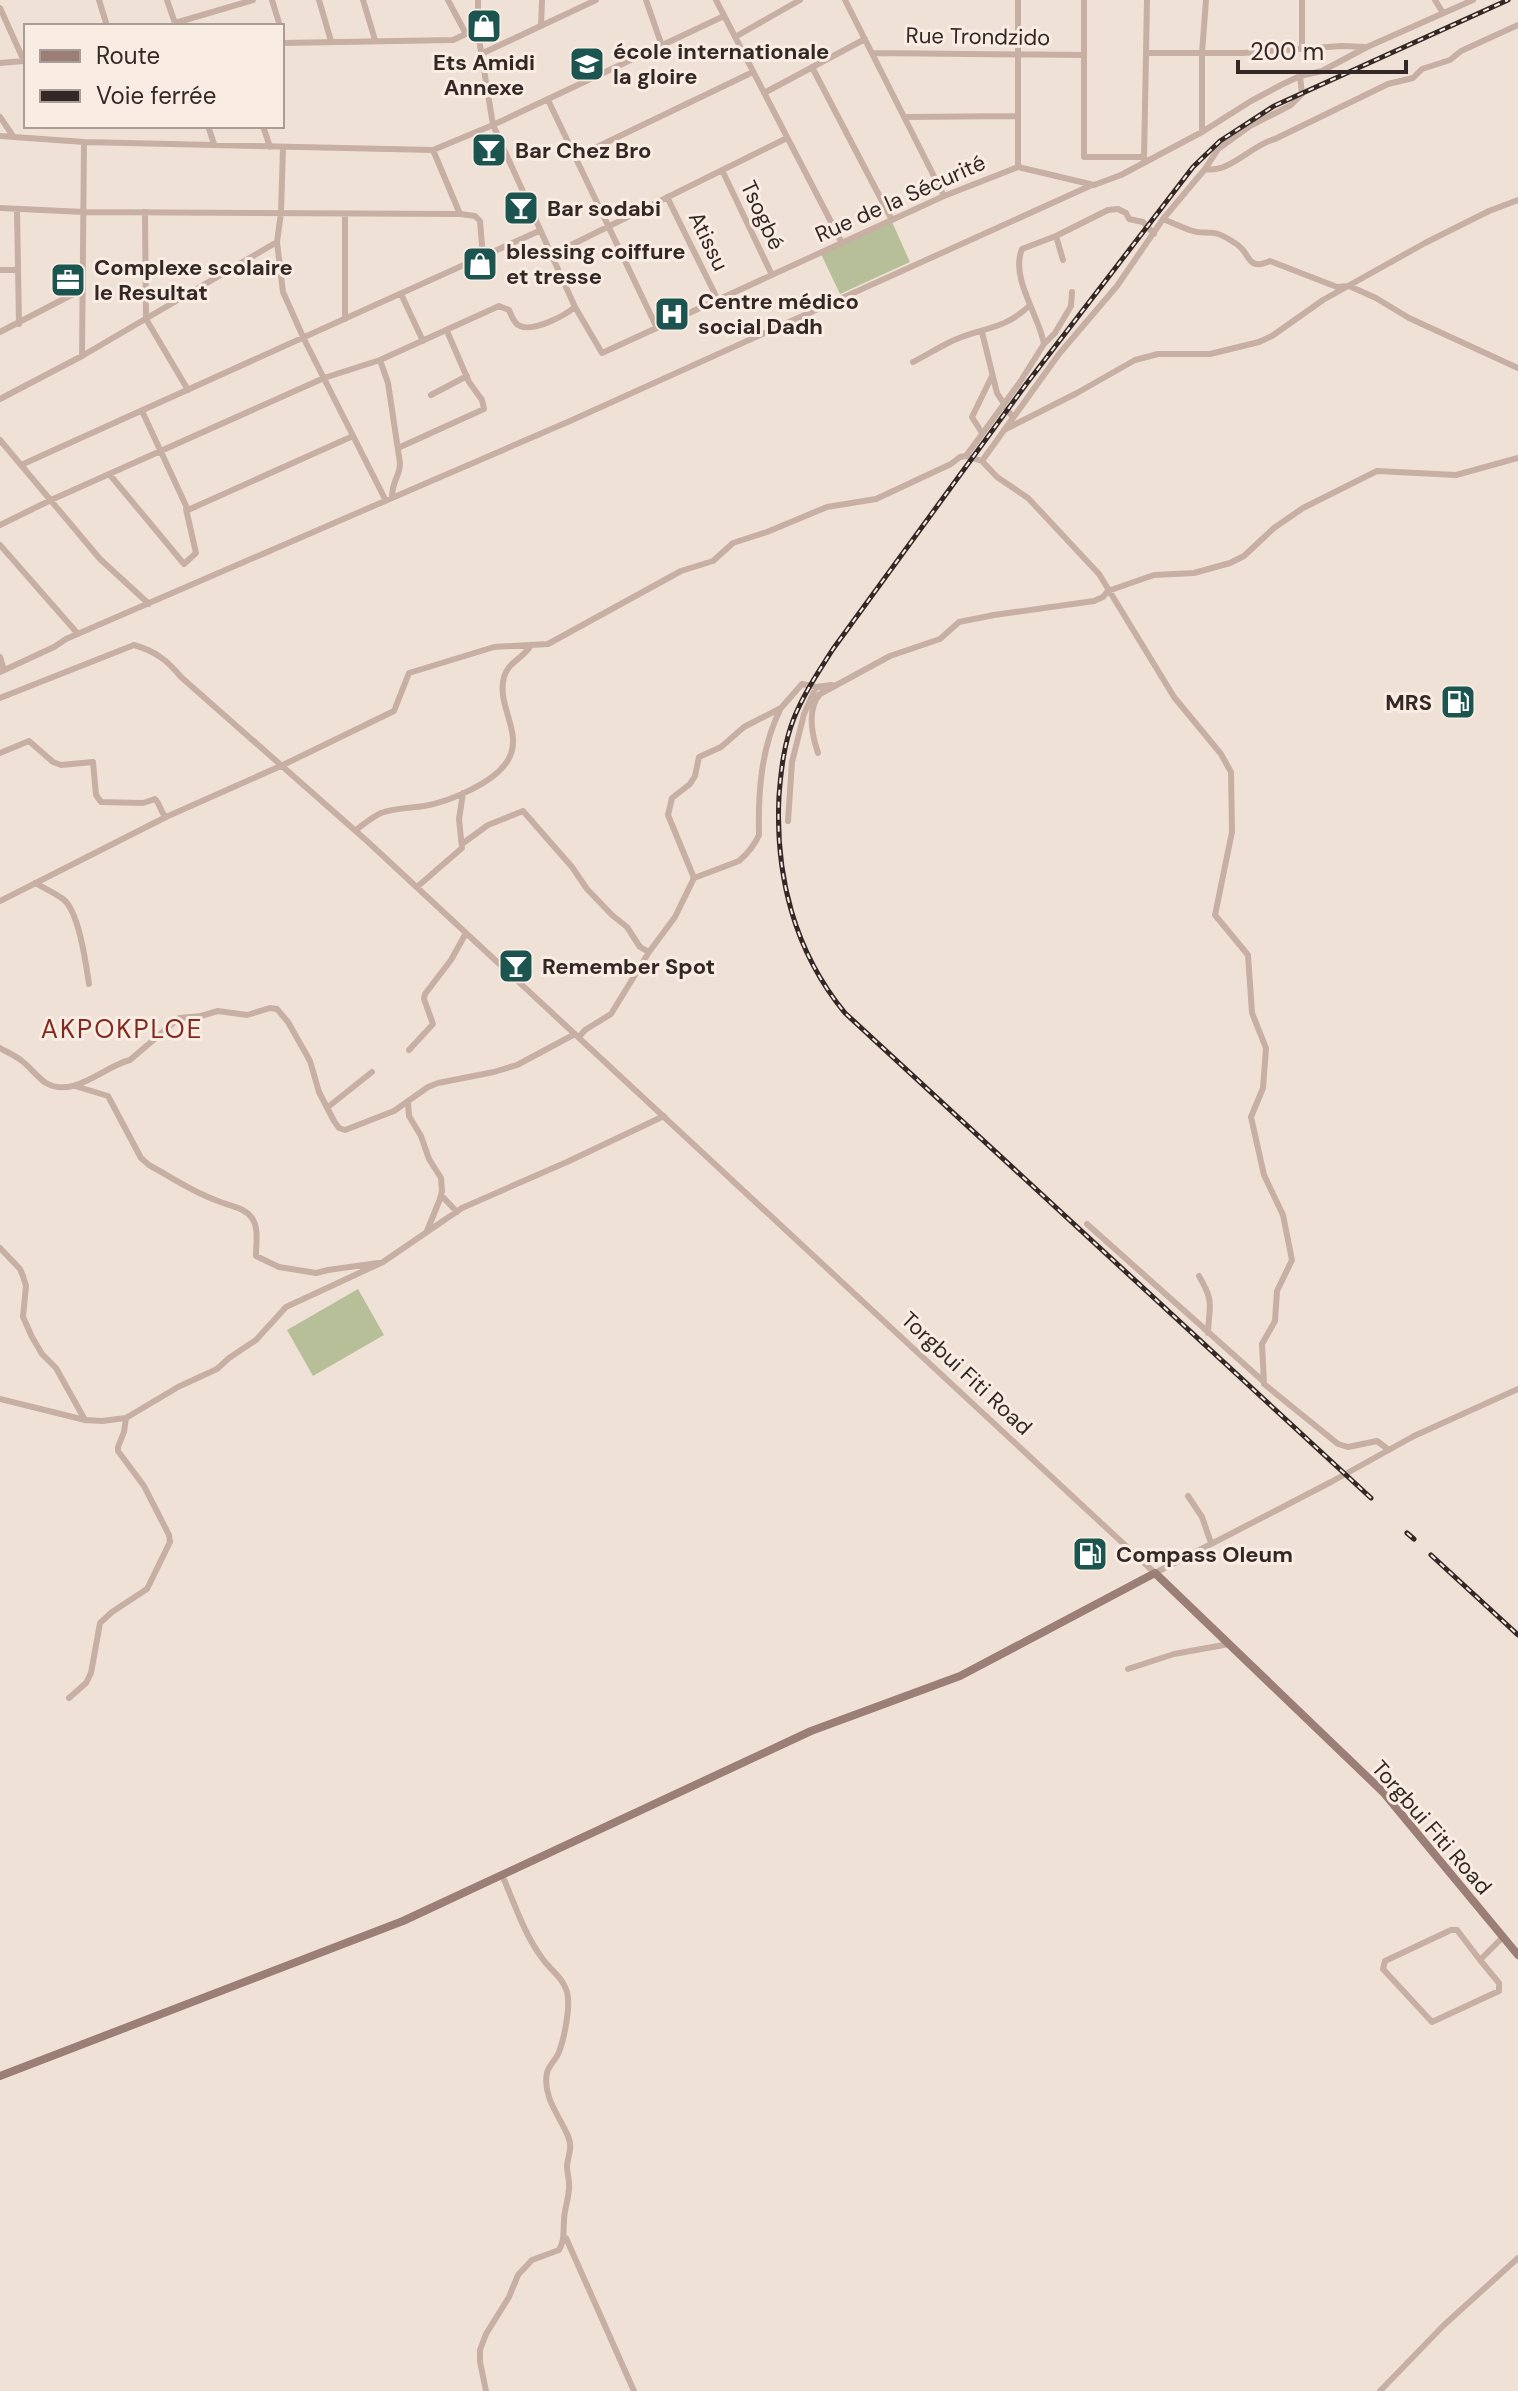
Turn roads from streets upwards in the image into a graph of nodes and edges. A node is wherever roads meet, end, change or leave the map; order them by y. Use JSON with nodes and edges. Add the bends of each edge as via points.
{"nodes":[{"id":1,"x":99,"y":0,"type":"edge"},
{"id":2,"x":167,"y":0,"type":"edge"},
{"id":3,"x":253,"y":0,"type":"edge"},
{"id":4,"x":272,"y":0,"type":"edge"},
{"id":5,"x":319,"y":0,"type":"edge"},
{"id":6,"x":363,"y":0,"type":"edge"},
{"id":7,"x":448,"y":0,"type":"edge"},
{"id":8,"x":478,"y":0,"type":"edge"},
{"id":9,"x":542,"y":0,"type":"edge"},
{"id":10,"x":596,"y":0,"type":"edge"},
{"id":11,"x":646,"y":0,"type":"edge"},
{"id":12,"x":716,"y":0,"type":"edge"},
{"id":13,"x":800,"y":0,"type":"edge"},
{"id":14,"x":845,"y":0,"type":"edge"},
{"id":15,"x":1018,"y":0,"type":"edge"},
{"id":16,"x":1084,"y":0,"type":"edge"},
{"id":17,"x":1147,"y":0,"type":"edge"},
{"id":18,"x":1206,"y":0,"type":"edge"},
{"id":19,"x":1302,"y":0,"type":"edge"},
{"id":20,"x":1435,"y":0,"type":"edge"},
{"id":21,"x":1473,"y":0,"type":"edge"},
{"id":22,"x":1464,"y":2,"type":"edge"},
{"id":23,"x":225,"y":3,"type":"edge"},
{"id":24,"x":0,"y":8,"type":"edge"},
{"id":25,"x":1443,"y":13,"type":"junction"},
{"id":26,"x":724,"y":16,"type":"junction"},
{"id":27,"x":106,"y":24,"type":"edge"},
{"id":28,"x":175,"y":24,"type":"edge"},
{"id":29,"x":177,"y":24,"type":"edge"},
{"id":30,"x":280,"y":24,"type":"edge"},
{"id":31,"x":1518,"y":25,"type":"edge"},
{"id":32,"x":541,"y":26,"type":"junction"},
{"id":33,"x":478,"y":33,"type":"junction"},
{"id":34,"x":466,"y":34,"type":"junction"},
{"id":35,"x":735,"y":37,"type":"junction"},
{"id":36,"x":865,"y":39,"type":"junction"},
{"id":37,"x":375,"y":40,"type":"junction"},
{"id":38,"x":331,"y":41,"type":"junction"},
{"id":39,"x":284,"y":43,"type":"edge"},
{"id":40,"x":662,"y":46,"type":"junction"},
{"id":41,"x":1367,"y":47,"type":"junction"},
{"id":42,"x":1302,"y":48,"type":"junction"},
{"id":43,"x":872,"y":53,"type":"junction"},
{"id":44,"x":1146,"y":53,"type":"junction"},
{"id":45,"x":1202,"y":53,"type":"junction"},
{"id":46,"x":481,"y":54,"type":"junction"},
{"id":47,"x":1018,"y":54,"type":"junction"},
{"id":48,"x":1083,"y":55,"type":"junction"},
{"id":49,"x":24,"y":59,"type":"edge"},
{"id":50,"x":24,"y":61,"type":"edge"},
{"id":51,"x":0,"y":63,"type":"edge"},
{"id":52,"x":812,"y":67,"type":"junction"},
{"id":53,"x":753,"y":72,"type":"junction"},
{"id":54,"x":1300,"y":76,"type":"junction"},
{"id":55,"x":764,"y":93,"type":"junction"},
{"id":56,"x":548,"y":100,"type":"junction"},
{"id":57,"x":1018,"y":116,"type":"junction"},
{"id":58,"x":0,"y":117,"type":"edge"},
{"id":59,"x":905,"y":117,"type":"junction"},
{"id":60,"x":493,"y":125,"type":"junction"},
{"id":61,"x":209,"y":128,"type":"edge"},
{"id":62,"x":264,"y":128,"type":"edge"},
{"id":63,"x":1202,"y":132,"type":"junction"},
{"id":64,"x":0,"y":136,"type":"edge"},
{"id":65,"x":13,"y":136,"type":"junction"},
{"id":66,"x":787,"y":138,"type":"junction"},
{"id":67,"x":84,"y":142,"type":"junction"},
{"id":68,"x":214,"y":144,"type":"junction"},
{"id":69,"x":270,"y":147,"type":"junction"},
{"id":70,"x":283,"y":147,"type":"junction"},
{"id":71,"x":433,"y":150,"type":"junction"},
{"id":72,"x":576,"y":157,"type":"junction"},
{"id":73,"x":1144,"y":160,"type":"junction"},
{"id":74,"x":1018,"y":167,"type":"junction"},
{"id":75,"x":1205,"y":169,"type":"junction"},
{"id":76,"x":722,"y":170,"type":"junction"},
{"id":77,"x":1094,"y":185,"type":"junction"},
{"id":78,"x":944,"y":196,"type":"junction"},
{"id":79,"x":667,"y":197,"type":"junction"},
{"id":80,"x":1518,"y":200,"type":"edge"},
{"id":81,"x":0,"y":208,"type":"edge"},
{"id":82,"x":17,"y":209,"type":"junction"},
{"id":83,"x":84,"y":212,"type":"junction"},
{"id":84,"x":145,"y":212,"type":"junction"},
{"id":85,"x":281,"y":213,"type":"junction"},
{"id":86,"x":345,"y":214,"type":"junction"},
{"id":87,"x":460,"y":214,"type":"junction"},
{"id":88,"x":1163,"y":219,"type":"junction"},
{"id":89,"x":892,"y":220,"type":"junction"},
{"id":90,"x":608,"y":227,"type":"junction"},
{"id":91,"x":539,"y":231,"type":"junction"},
{"id":92,"x":1154,"y":234,"type":"junction"},
{"id":93,"x":1056,"y":236,"type":"junction"},
{"id":94,"x":277,"y":242,"type":"junction"},
{"id":95,"x":842,"y":243,"type":"junction"},
{"id":96,"x":551,"y":255,"type":"junction"},
{"id":97,"x":483,"y":257,"type":"junction"},
{"id":98,"x":1063,"y":260,"type":"dead end"},
{"id":99,"x":0,"y":270,"type":"edge"},
{"id":100,"x":18,"y":270,"type":"junction"},
{"id":101,"x":772,"y":275,"type":"junction"},
{"id":102,"x":1349,"y":286,"type":"junction"},
{"id":103,"x":83,"y":289,"type":"junction"},
{"id":104,"x":1072,"y":292,"type":"dead end"},
{"id":105,"x":401,"y":294,"type":"junction"},
{"id":106,"x":718,"y":300,"type":"junction"},
{"id":107,"x":1030,"y":305,"type":"junction"},
{"id":108,"x":575,"y":307,"type":"junction"},
{"id":109,"x":146,"y":319,"type":"junction"},
{"id":110,"x":345,"y":319,"type":"junction"},
{"id":111,"x":19,"y":324,"type":"junction"},
{"id":112,"x":657,"y":328,"type":"junction"},
{"id":113,"x":447,"y":331,"type":"junction"},
{"id":114,"x":0,"y":332,"type":"edge"},
{"id":115,"x":982,"y":332,"type":"junction"},
{"id":116,"x":304,"y":339,"type":"junction"},
{"id":117,"x":423,"y":341,"type":"junction"},
{"id":118,"x":1044,"y":344,"type":"junction"},
{"id":119,"x":82,"y":356,"type":"junction"},
{"id":120,"x":380,"y":360,"type":"junction"},
{"id":121,"x":913,"y":362,"type":"dead end"},
{"id":122,"x":1518,"y":368,"type":"edge"},
{"id":123,"x":467,"y":376,"type":"junction"},
{"id":124,"x":992,"y":376,"type":"junction"},
{"id":125,"x":324,"y":378,"type":"junction"},
{"id":126,"x":188,"y":390,"type":"junction"},
{"id":127,"x":431,"y":395,"type":"dead end"},
{"id":128,"x":0,"y":399,"type":"edge"},
{"id":129,"x":1003,"y":404,"type":"junction"},
{"id":130,"x":142,"y":411,"type":"junction"},
{"id":131,"x":1013,"y":418,"type":"junction"},
{"id":132,"x":1004,"y":430,"type":"junction"},
{"id":133,"x":982,"y":433,"type":"junction"},
{"id":134,"x":353,"y":436,"type":"junction"},
{"id":135,"x":0,"y":440,"type":"edge"},
{"id":136,"x":398,"y":448,"type":"junction"},
{"id":137,"x":160,"y":452,"type":"junction"},
{"id":138,"x":966,"y":456,"type":"junction"},
{"id":139,"x":1518,"y":458,"type":"edge"},
{"id":140,"x":982,"y":461,"type":"junction"},
{"id":141,"x":21,"y":465,"type":"junction"},
{"id":142,"x":110,"y":475,"type":"junction"},
{"id":143,"x":389,"y":498,"type":"junction"},
{"id":144,"x":51,"y":500,"type":"junction"},
{"id":145,"x":186,"y":509,"type":"junction"},
{"id":146,"x":0,"y":525,"type":"edge"},
{"id":147,"x":0,"y":545,"type":"edge"},
{"id":148,"x":3,"y":553,"type":"edge"},
{"id":149,"x":1108,"y":591,"type":"junction"},
{"id":150,"x":149,"y":604,"type":"junction"},
{"id":151,"x":78,"y":634,"type":"junction"},
{"id":152,"x":531,"y":645,"type":"junction"},
{"id":153,"x":0,"y":657,"type":"edge"},
{"id":154,"x":2,"y":671,"type":"edge"},
{"id":155,"x":836,"y":684,"type":"junction"},
{"id":156,"x":816,"y":687,"type":"junction"},
{"id":157,"x":0,"y":698,"type":"edge"},
{"id":158,"x":781,"y":708,"type":"junction"},
{"id":159,"x":0,"y":753,"type":"edge"},
{"id":160,"x":818,"y":753,"type":"dead end"},
{"id":161,"x":283,"y":765,"type":"junction"},
{"id":162,"x":463,"y":793,"type":"junction"},
{"id":163,"x":166,"y":817,"type":"junction"},
{"id":164,"x":788,"y":821,"type":"dead end"},
{"id":165,"x":356,"y":830,"type":"junction"},
{"id":166,"x":462,"y":844,"type":"junction"},
{"id":167,"x":694,"y":878,"type":"junction"},
{"id":168,"x":35,"y":883,"type":"junction"},
{"id":169,"x":417,"y":887,"type":"junction"},
{"id":170,"x":0,"y":901,"type":"edge"},
{"id":171,"x":466,"y":933,"type":"junction"},
{"id":172,"x":649,"y":952,"type":"junction"},
{"id":173,"x":89,"y":984,"type":"dead end"},
{"id":174,"x":577,"y":1036,"type":"junction"},
{"id":175,"x":0,"y":1048,"type":"edge"},
{"id":176,"x":409,"y":1050,"type":"dead end"},
{"id":177,"x":372,"y":1072,"type":"dead end"},
{"id":178,"x":72,"y":1086,"type":"junction"},
{"id":179,"x":408,"y":1102,"type":"junction"},
{"id":180,"x":328,"y":1107,"type":"junction"},
{"id":181,"x":394,"y":1111,"type":"junction"},
{"id":182,"x":409,"y":1116,"type":"junction"},
{"id":183,"x":664,"y":1116,"type":"junction"},
{"id":184,"x":441,"y":1195,"type":"junction"},
{"id":185,"x":457,"y":1212,"type":"junction"},
{"id":186,"x":1087,"y":1224,"type":"dead end"},
{"id":187,"x":427,"y":1232,"type":"junction"},
{"id":188,"x":0,"y":1248,"type":"edge"},
{"id":189,"x":383,"y":1262,"type":"junction"},
{"id":190,"x":1199,"y":1276,"type":"dead end"},
{"id":191,"x":1208,"y":1333,"type":"junction"},
{"id":192,"x":1263,"y":1381,"type":"junction"},
{"id":193,"x":1518,"y":1389,"type":"edge"},
{"id":194,"x":0,"y":1399,"type":"edge"},
{"id":195,"x":126,"y":1418,"type":"junction"},
{"id":196,"x":85,"y":1420,"type":"junction"},
{"id":197,"x":1389,"y":1450,"type":"junction"},
{"id":198,"x":1188,"y":1496,"type":"dead end"},
{"id":199,"x":1211,"y":1543,"type":"junction"},
{"id":200,"x":1155,"y":1573,"type":"junction"},
{"id":201,"x":1229,"y":1644,"type":"junction"},
{"id":202,"x":1128,"y":1669,"type":"dead end"},
{"id":203,"x":69,"y":1698,"type":"dead end"},
{"id":204,"x":502,"y":1875,"type":"junction"},
{"id":205,"x":1503,"y":1937,"type":"junction"},
{"id":206,"x":1518,"y":1955,"type":"edge"},
{"id":207,"x":1480,"y":1960,"type":"junction"},
{"id":208,"x":0,"y":2076,"type":"edge"},
{"id":209,"x":564,"y":2235,"type":"junction"},
{"id":210,"x":1518,"y":2258,"type":"edge"},
{"id":211,"x":486,"y":2391,"type":"edge"},
{"id":212,"x":634,"y":2391,"type":"edge"},
{"id":213,"x":1380,"y":2391,"type":"edge"}],
"edges":[{"from":1,"to":27,"type":"street"},
{"from":2,"to":28,"type":"street"},
{"from":3,"to":23,"type":"street"},
{"from":4,"to":30,"type":"street"},
{"from":5,"to":38,"type":"street"},
{"from":6,"to":37,"type":"street"},
{"from":7,"to":34,"type":"street"},
{"from":8,"to":33,"type":"street"},
{"from":9,"to":32,"type":"street"},
{"from":10,"to":32,"type":"street"},
{"from":11,"to":40,"type":"street"},
{"from":12,"to":26,"type":"street"},
{"from":13,"to":35,"type":"street"},
{"from":14,"to":36,"type":"street"},
{"from":15,"to":47,"type":"street"},
{"from":16,"to":48,"type":"street"},
{"from":17,"to":44,"type":"street"},
{"from":18,"to":45,"type":"street"},
{"from":19,"to":42,"type":"street"},
{"from":20,"to":25,"type":"street"},
{"from":21,"to":22,"type":"street"},
{"from":22,"to":25,"type":"street"},
{"from":23,"to":29,"type":"street"},
{"from":24,"to":49,"type":"street"},
{"from":25,"to":41,"type":"street"},
{"from":26,"to":35,"type":"street"},
{"from":26,"to":40,"type":"street"},
{"from":31,"to":75,"type":"street","via":[[1413,78],[1388,84],[1261,143],[1227,166]]},
{"from":32,"to":46,"type":"street"},
{"from":33,"to":34,"type":"street"},
{"from":33,"to":46,"type":"street"},
{"from":34,"to":37,"type":"street","via":[[453,40]]},
{"from":35,"to":53,"type":"street"},
{"from":36,"to":43,"type":"street"},
{"from":36,"to":52,"type":"street"},
{"from":37,"to":38,"type":"street"},
{"from":38,"to":39,"type":"street"},
{"from":40,"to":56,"type":"street"},
{"from":41,"to":42,"type":"street"},
{"from":41,"to":54,"type":"street","via":[[1322,71]]},
{"from":42,"to":45,"type":"street"},
{"from":43,"to":47,"type":"street","name":"Rue Trondzido"},
{"from":43,"to":59,"type":"street"},
{"from":44,"to":45,"type":"street"},
{"from":44,"to":73,"type":"street"},
{"from":45,"to":63,"type":"street"},
{"from":46,"to":60,"type":"street"},
{"from":47,"to":48,"type":"street","name":"Rue Trondzido"},
{"from":47,"to":57,"type":"street"},
{"from":48,"to":73,"type":"street","via":[[1084,157]]},
{"from":50,"to":51,"type":"street"},
{"from":52,"to":55,"type":"street"},
{"from":52,"to":89,"type":"street"},
{"from":53,"to":55,"type":"street"},
{"from":53,"to":72,"type":"street"},
{"from":54,"to":63,"type":"street"},
{"from":54,"to":75,"type":"street","via":[[1302,94],[1295,102],[1231,137]]},
{"from":55,"to":66,"type":"street"},
{"from":56,"to":60,"type":"street"},
{"from":56,"to":72,"type":"street"},
{"from":57,"to":59,"type":"street"},
{"from":57,"to":74,"type":"street"},
{"from":58,"to":65,"type":"street"},
{"from":59,"to":78,"type":"street"},
{"from":60,"to":71,"type":"street"},
{"from":60,"to":91,"type":"street"},
{"from":61,"to":68,"type":"street"},
{"from":62,"to":69,"type":"street"},
{"from":63,"to":73,"type":"street"},
{"from":64,"to":65,"type":"street"},
{"from":65,"to":67,"type":"street"},
{"from":66,"to":76,"type":"street"},
{"from":66,"to":95,"type":"street"},
{"from":67,"to":68,"type":"street"},
{"from":67,"to":83,"type":"street"},
{"from":68,"to":69,"type":"street"},
{"from":69,"to":70,"type":"street"},
{"from":70,"to":71,"type":"street"},
{"from":70,"to":85,"type":"street"},
{"from":71,"to":87,"type":"street"},
{"from":72,"to":90,"type":"street"},
{"from":73,"to":77,"type":"street"},
{"from":74,"to":77,"type":"street","name":"Rue de la Sécurité"},
{"from":74,"to":78,"type":"street","name":"Rue de la Sécurité"},
{"from":75,"to":88,"type":"street"},
{"from":76,"to":79,"type":"street"},
{"from":76,"to":101,"type":"street","name":"Tsogbé"},
{"from":77,"to":143,"type":"street"},
{"from":78,"to":89,"type":"street","name":"Rue de la Sécurité"},
{"from":79,"to":90,"type":"street"},
{"from":79,"to":106,"type":"street","name":"Atissu"},
{"from":80,"to":102,"type":"street"},
{"from":81,"to":82,"type":"street"},
{"from":82,"to":83,"type":"street"},
{"from":82,"to":100,"type":"street"},
{"from":83,"to":84,"type":"street"},
{"from":83,"to":103,"type":"street"},
{"from":84,"to":85,"type":"street"},
{"from":84,"to":109,"type":"street"},
{"from":85,"to":86,"type":"street"},
{"from":85,"to":94,"type":"street"},
{"from":86,"to":87,"type":"street"},
{"from":86,"to":110,"type":"street"},
{"from":87,"to":97,"type":"street","via":[[480,221]]},
{"from":88,"to":92,"type":"street"},
{"from":88,"to":102,"type":"street","via":[[1191,231],[1216,233],[1242,248],[1256,264],[1270,261],[1337,287]]},
{"from":89,"to":95,"type":"street","name":"Rue de la Sécurité"},
{"from":90,"to":96,"type":"street"},
{"from":90,"to":112,"type":"street"},
{"from":91,"to":96,"type":"street"},
{"from":91,"to":97,"type":"street"},
{"from":92,"to":93,"type":"street","via":[[1147,224],[1118,209]]},
{"from":92,"to":131,"type":"street"},
{"from":93,"to":98,"type":"street"},
{"from":93,"to":107,"type":"street","via":[[1019,254]]},
{"from":94,"to":109,"type":"street"},
{"from":94,"to":116,"type":"street","via":[[283,292]]},
{"from":95,"to":101,"type":"street","name":"Rue de la Sécurité"},
{"from":96,"to":108,"type":"street"},
{"from":97,"to":105,"type":"street"},
{"from":99,"to":100,"type":"street"},
{"from":100,"to":111,"type":"street"},
{"from":101,"to":106,"type":"street","name":"Rue de la Sécurité"},
{"from":102,"to":122,"type":"street"},
{"from":102,"to":132,"type":"street","via":[[1259,342],[1210,354],[1158,354],[1135,360]]},
{"from":103,"to":111,"type":"street"},
{"from":103,"to":119,"type":"street"},
{"from":104,"to":118,"type":"street","via":[[1065,318]]},
{"from":105,"to":110,"type":"street"},
{"from":105,"to":117,"type":"street"},
{"from":106,"to":112,"type":"street","name":"Rue de la Sécurité"},
{"from":107,"to":115,"type":"street"},
{"from":107,"to":118,"type":"street"},
{"from":108,"to":112,"type":"street","name":"Rue de la Sécurité","via":[[602,353]]},
{"from":108,"to":113,"type":"street","via":[[548,323],[521,327],[509,310],[499,306]]},
{"from":109,"to":119,"type":"street"},
{"from":109,"to":126,"type":"street"},
{"from":110,"to":116,"type":"street"},
{"from":111,"to":114,"type":"street"},
{"from":113,"to":117,"type":"street"},
{"from":113,"to":123,"type":"street"},
{"from":115,"to":121,"type":"street","via":[[948,342]]},
{"from":115,"to":124,"type":"street"},
{"from":116,"to":125,"type":"street"},
{"from":116,"to":126,"type":"street"},
{"from":117,"to":120,"type":"street"},
{"from":118,"to":129,"type":"street"},
{"from":119,"to":128,"type":"street"},
{"from":120,"to":125,"type":"street"},
{"from":120,"to":136,"type":"street"},
{"from":123,"to":127,"type":"street"},
{"from":123,"to":136,"type":"street","via":[[484,409]]},
{"from":124,"to":129,"type":"street"},
{"from":124,"to":133,"type":"street","via":[[972,417]]},
{"from":125,"to":134,"type":"street"},
{"from":125,"to":137,"type":"street"},
{"from":126,"to":130,"type":"street"},
{"from":129,"to":131,"type":"street"},
{"from":129,"to":133,"type":"street"},
{"from":130,"to":137,"type":"street"},
{"from":130,"to":141,"type":"street"},
{"from":131,"to":132,"type":"street"},
{"from":132,"to":140,"type":"street"},
{"from":133,"to":138,"type":"street"},
{"from":134,"to":143,"type":"street"},
{"from":134,"to":145,"type":"street"},
{"from":135,"to":141,"type":"street"},
{"from":136,"to":143,"type":"street","via":[[400,469]]},
{"from":137,"to":142,"type":"street"},
{"from":137,"to":145,"type":"street"},
{"from":138,"to":140,"type":"street"},
{"from":138,"to":152,"type":"street","via":[[876,499],[827,507],[733,543],[713,561],[681,571],[548,644]]},
{"from":139,"to":149,"type":"street","via":[[1456,475],[1377,471],[1303,508],[1230,563],[1194,573],[1154,575]]},
{"from":140,"to":149,"type":"street","via":[[1028,498],[1099,574]]},
{"from":141,"to":144,"type":"street"},
{"from":142,"to":144,"type":"street"},
{"from":142,"to":145,"type":"street","via":[[184,564],[196,553]]},
{"from":143,"to":150,"type":"street"},
{"from":144,"to":146,"type":"street"},
{"from":144,"to":150,"type":"street","via":[[100,559]]},
{"from":147,"to":148,"type":"street"},
{"from":148,"to":151,"type":"street"},
{"from":149,"to":155,"type":"street","via":[[1094,601],[959,622],[940,639],[902,650]]},
{"from":149,"to":192,"type":"street","via":[[1174,697],[1231,772],[1232,832],[1215,915],[1248,955],[1252,1013],[1266,1048],[1263,1088],[1251,1117],[1292,1260],[1277,1291],[1275,1321],[1262,1344]]},
{"from":150,"to":151,"type":"street"},
{"from":151,"to":154,"type":"street"},
{"from":152,"to":161,"type":"street","via":[[494,647],[409,673],[394,711]]},
{"from":152,"to":162,"type":"street","via":[[510,665],[502,687],[513,735],[508,761],[490,779]]},
{"from":153,"to":154,"type":"street"},
{"from":155,"to":156,"type":"street"},
{"from":155,"to":160,"type":"street","via":[[814,701],[812,734]]},
{"from":156,"to":158,"type":"street","via":[[802,684]]},
{"from":156,"to":164,"type":"street","via":[[792,762]]},
{"from":157,"to":161,"type":"street","name":"Torgbui Fiti Road","via":[[134,645],[168,661]]},
{"from":158,"to":167,"type":"street","via":[[762,770],[756,841],[739,861]]},
{"from":158,"to":167,"type":"street","via":[[699,757],[690,784],[672,798],[668,815]]},
{"from":159,"to":163,"type":"street","via":[[29,741],[61,765],[93,762],[97,799],[155,799]]},
{"from":161,"to":163,"type":"street"},
{"from":161,"to":165,"type":"street","name":"Torgbui Fiti Road"},
{"from":162,"to":165,"type":"street","via":[[382,813]]},
{"from":162,"to":166,"type":"street"},
{"from":163,"to":168,"type":"street"},
{"from":165,"to":169,"type":"street","name":"Torgbui Fiti Road"},
{"from":166,"to":169,"type":"street","via":[[459,853]]},
{"from":166,"to":172,"type":"street","via":[[488,825],[523,811],[587,889]]},
{"from":167,"to":172,"type":"street","via":[[675,917]]},
{"from":168,"to":170,"type":"street"},
{"from":168,"to":173,"type":"street","via":[[65,900],[73,914]]},
{"from":169,"to":171,"type":"street","name":"Torgbui Fiti Road"},
{"from":171,"to":174,"type":"street","name":"Torgbui Fiti Road"},
{"from":171,"to":176,"type":"street","via":[[425,994],[433,1024]]},
{"from":172,"to":174,"type":"street","via":[[611,1014]]},
{"from":174,"to":179,"type":"street","via":[[517,1065],[438,1083]]},
{"from":174,"to":183,"type":"street","name":"Torgbui Fiti Road"},
{"from":175,"to":178,"type":"street","via":[[50,1085]]},
{"from":177,"to":180,"type":"street"},
{"from":178,"to":180,"type":"street","via":[[130,1060],[179,1018],[218,1011],[247,1015],[270,1008],[288,1022]]},
{"from":178,"to":189,"type":"street","via":[[108,1096],[149,1165],[248,1214],[260,1259],[316,1273]]},
{"from":179,"to":181,"type":"street"},
{"from":179,"to":182,"type":"street"},
{"from":180,"to":181,"type":"street","via":[[345,1130]]},
{"from":181,"to":182,"type":"street"},
{"from":182,"to":184,"type":"street","via":[[441,1178]]},
{"from":183,"to":185,"type":"street"},
{"from":183,"to":200,"type":"street","name":"Torgbui Fiti Road"},
{"from":184,"to":185,"type":"street"},
{"from":184,"to":187,"type":"street"},
{"from":185,"to":187,"type":"street"},
{"from":186,"to":191,"type":"street"},
{"from":187,"to":189,"type":"street"},
{"from":188,"to":196,"type":"street","via":[[23,1276],[23,1317],[32,1337]]},
{"from":189,"to":195,"type":"street","via":[[286,1307],[256,1340],[217,1369]]},
{"from":190,"to":191,"type":"street","via":[[1211,1306]]},
{"from":191,"to":192,"type":"street"},
{"from":192,"to":197,"type":"street","via":[[1338,1444],[1377,1441]]},
{"from":193,"to":197,"type":"street"},
{"from":194,"to":196,"type":"street"},
{"from":195,"to":196,"type":"street"},
{"from":195,"to":203,"type":"street","via":[[118,1451],[144,1486],[170,1542],[147,1589],[100,1623],[91,1673]]},
{"from":197,"to":199,"type":"street"},
{"from":198,"to":199,"type":"street"},
{"from":199,"to":200,"type":"street"},
{"from":200,"to":201,"type":"street","name":"Torgbui Fiti Road"},
{"from":200,"to":204,"type":"street","via":[[960,1676],[811,1731]]},
{"from":201,"to":202,"type":"street"},
{"from":201,"to":205,"type":"street","name":"Torgbui Fiti Road","via":[[1383,1792]]},
{"from":204,"to":208,"type":"street","via":[[403,1921]]},
{"from":204,"to":209,"type":"street","via":[[542,1959],[562,1979],[569,2002],[558,2055],[546,2071],[547,2089],[571,2149]]},
{"from":205,"to":206,"type":"street","name":"Torgbui Fiti Road"},
{"from":205,"to":207,"type":"street"},
{"from":207,"to":207,"type":"street","via":[[1499,1983],[1499,1991],[1432,2022],[1383,1969],[1385,1961],[1451,1930],[1457,1930]]},
{"from":209,"to":211,"type":"street","via":[[559,2250],[532,2260],[518,2275],[486,2334],[480,2350]]},
{"from":209,"to":212,"type":"street"},
{"from":210,"to":213,"type":"street"}]}
